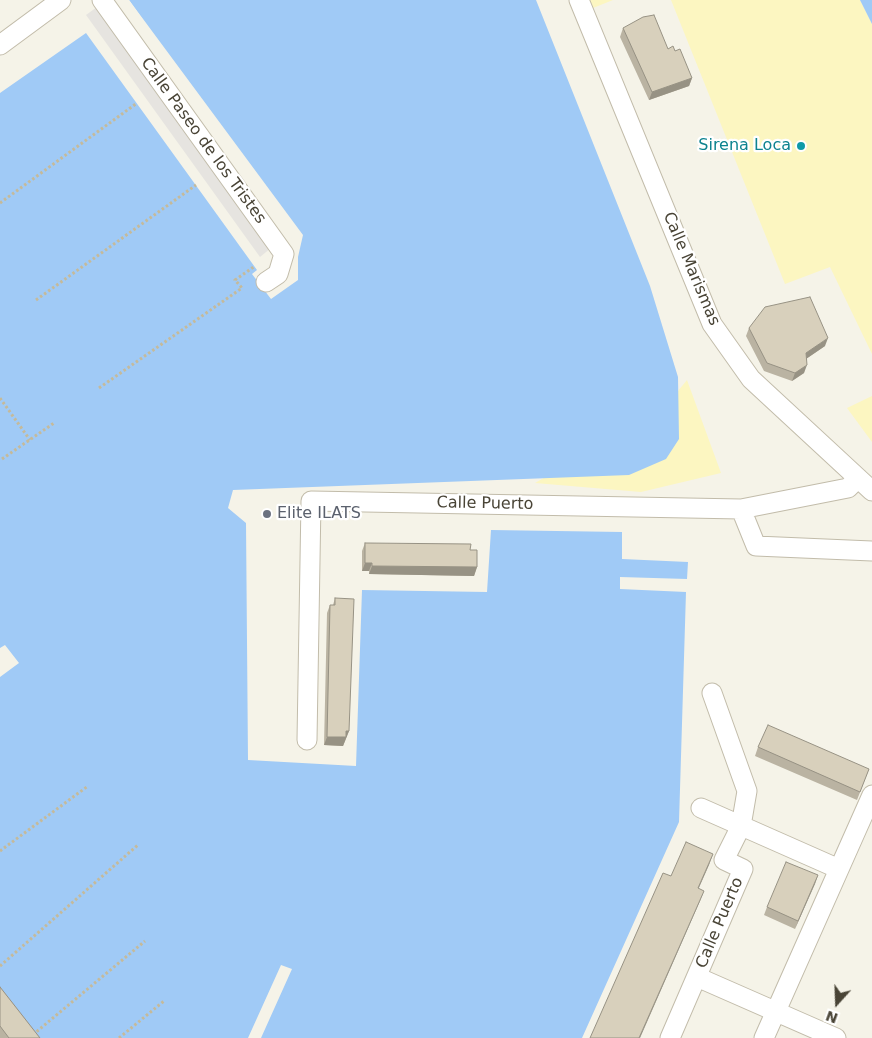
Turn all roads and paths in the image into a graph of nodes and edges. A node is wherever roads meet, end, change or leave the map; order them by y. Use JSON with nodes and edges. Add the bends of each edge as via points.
{"nodes":[{"id":1,"x":61,"y":0,"type":"edge"},
{"id":2,"x":102,"y":0,"type":"edge"},
{"id":3,"x":579,"y":0,"type":"edge"},
{"id":4,"x":0,"y":45,"type":"edge"},
{"id":5,"x":137,"y":103,"type":"dead end"},
{"id":6,"x":196,"y":185,"type":"dead end"},
{"id":7,"x":0,"y":203,"type":"edge"},
{"id":8,"x":255,"y":266,"type":"dead end"},
{"id":9,"x":266,"y":282,"type":"dead end"},
{"id":10,"x":36,"y":300,"type":"dead end"},
{"id":11,"x":99,"y":388,"type":"dead end"},
{"id":12,"x":0,"y":398,"type":"edge"},
{"id":13,"x":54,"y":423,"type":"dead end"},
{"id":14,"x":30,"y":440,"type":"junction"},
{"id":15,"x":2,"y":459,"type":"dead end"},
{"id":16,"x":858,"y":478,"type":"junction"},
{"id":17,"x":872,"y":491,"type":"edge"},
{"id":18,"x":740,"y":509,"type":"junction"},
{"id":19,"x":872,"y":551,"type":"edge"},
{"id":20,"x":712,"y":692,"type":"dead end"},
{"id":21,"x":307,"y":740,"type":"dead end"},
{"id":22,"x":88,"y":786,"type":"dead end"},
{"id":23,"x":872,"y":795,"type":"edge"},
{"id":24,"x":701,"y":808,"type":"dead end"},
{"id":25,"x":741,"y":826,"type":"junction"},
{"id":26,"x":139,"y":844,"type":"dead end"},
{"id":27,"x":0,"y":851,"type":"edge"},
{"id":28,"x":839,"y":869,"type":"junction"},
{"id":29,"x":145,"y":941,"type":"dead end"},
{"id":30,"x":0,"y":966,"type":"edge"},
{"id":31,"x":697,"y":976,"type":"junction"},
{"id":32,"x":164,"y":1001,"type":"dead end"},
{"id":33,"x":776,"y":1011,"type":"junction"},
{"id":34,"x":815,"y":1034,"type":"edge"},
{"id":35,"x":29,"y":1038,"type":"edge"},
{"id":36,"x":119,"y":1038,"type":"edge"},
{"id":37,"x":670,"y":1038,"type":"edge"},
{"id":38,"x":764,"y":1038,"type":"edge"},
{"id":39,"x":836,"y":1038,"type":"edge"}],
"edges":[{"from":1,"to":4,"type":"street"},
{"from":2,"to":9,"type":"street","name":"Calle Paseo de los Tristes","via":[[284,254],[278,274]]},
{"from":3,"to":16,"type":"street","name":"Calle Marismas","via":[[712,324],[751,379]]},
{"from":5,"to":7,"type":"path"},
{"from":6,"to":10,"type":"path"},
{"from":8,"to":11,"type":"path","via":[[235,280],[242,288]]},
{"from":12,"to":14,"type":"path"},
{"from":13,"to":14,"type":"path"},
{"from":14,"to":15,"type":"path"},
{"from":16,"to":17,"type":"street","name":"Calle Marismas"},
{"from":16,"to":18,"type":"street","via":[[848,488]]},
{"from":18,"to":19,"type":"street","via":[[756,546]]},
{"from":18,"to":21,"type":"street","name":"Calle Puerto","via":[[311,501]]},
{"from":20,"to":25,"type":"street","name":"Calle Puerto","via":[[747,791]]},
{"from":22,"to":27,"type":"path"},
{"from":23,"to":28,"type":"street"},
{"from":24,"to":25,"type":"street"},
{"from":25,"to":28,"type":"street"},
{"from":25,"to":31,"type":"street","name":"Calle Puerto","via":[[724,860],[743,869]]},
{"from":26,"to":30,"type":"path"},
{"from":28,"to":33,"type":"street"},
{"from":29,"to":35,"type":"path"},
{"from":31,"to":33,"type":"street","name":"Calle Puerto"},
{"from":31,"to":37,"type":"street","name":"Calle Puerto"},
{"from":32,"to":36,"type":"path"},
{"from":33,"to":34,"type":"street","name":"Calle Puerto"},
{"from":33,"to":38,"type":"street"},
{"from":34,"to":39,"type":"street","name":"Calle Puerto"}]}
